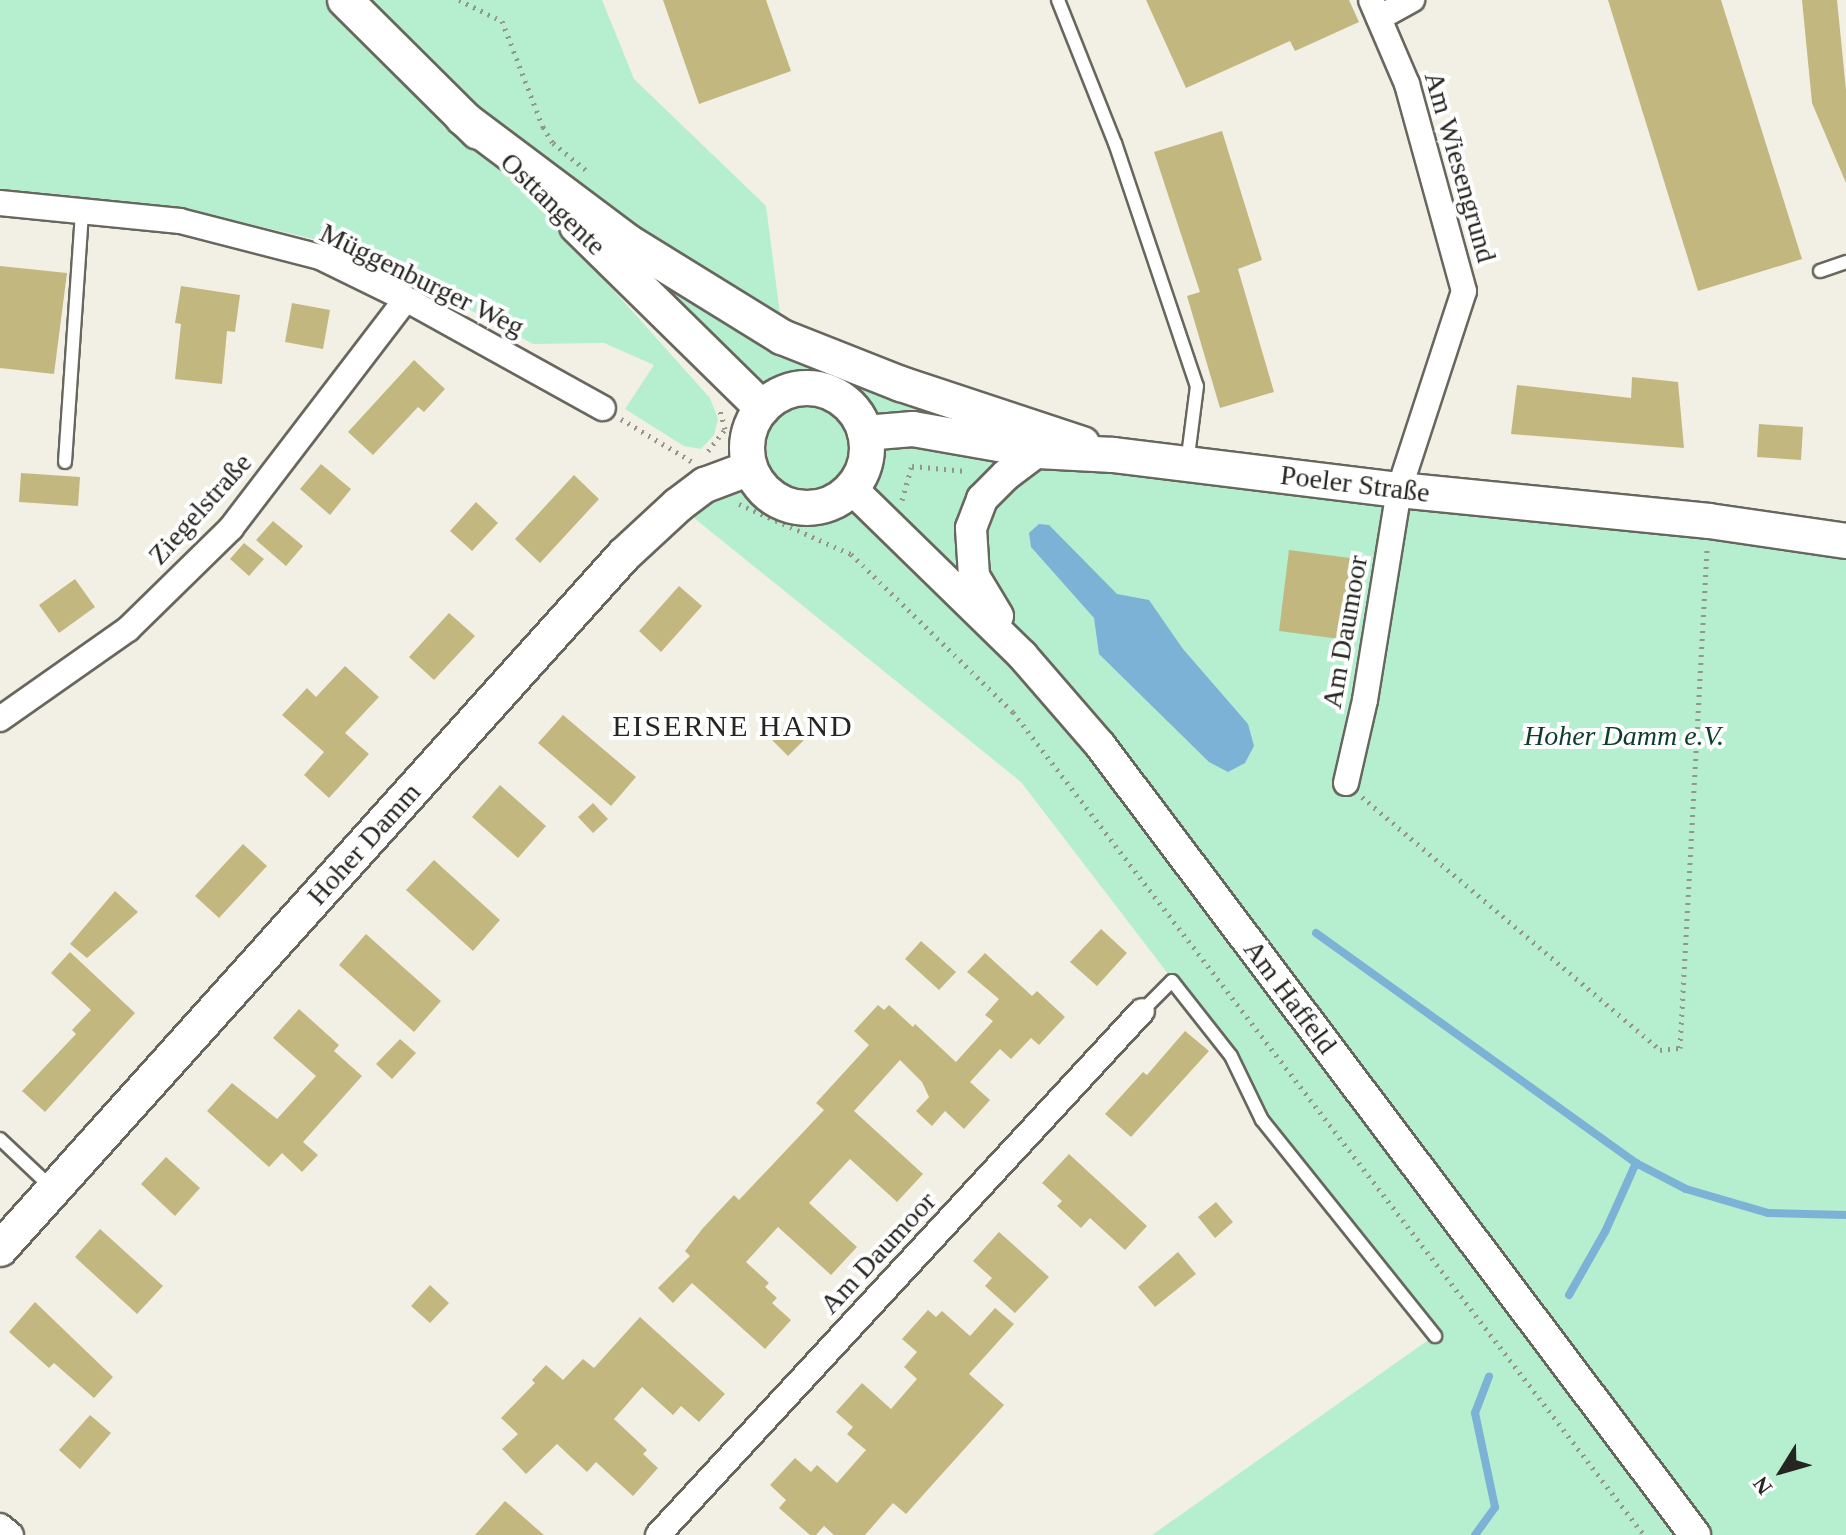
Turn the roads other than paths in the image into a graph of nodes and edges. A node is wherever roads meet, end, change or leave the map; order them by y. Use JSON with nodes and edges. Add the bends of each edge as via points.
{"nodes":[{"id":1,"x":345,"y":0,"type":"edge"},
{"id":2,"x":1058,"y":0,"type":"edge"},
{"id":3,"x":1412,"y":0,"type":"edge"},
{"id":4,"x":1375,"y":9,"type":"edge"},
{"id":5,"x":463,"y":118,"type":"junction"},
{"id":6,"x":0,"y":203,"type":"edge"},
{"id":7,"x":82,"y":211,"type":"junction"},
{"id":8,"x":1846,"y":262,"type":"edge"},
{"id":9,"x":1820,"y":271,"type":"dead end"},
{"id":10,"x":406,"y":299,"type":"junction"},
{"id":11,"x":603,"y":408,"type":"road end"},
{"id":12,"x":762,"y":408,"type":"junction"},
{"id":13,"x":865,"y":433,"type":"junction"},
{"id":14,"x":1038,"y":451,"type":"junction"},
{"id":15,"x":1113,"y":455,"type":"junction"},
{"id":16,"x":65,"y":462,"type":"dead end"},
{"id":17,"x":1186,"y":464,"type":"junction"},
{"id":18,"x":750,"y":468,"type":"junction"},
{"id":19,"x":852,"y":489,"type":"junction"},
{"id":20,"x":1399,"y":490,"type":"junction"},
{"id":21,"x":1846,"y":541,"type":"edge"},
{"id":22,"x":1022,"y":655,"type":"junction"},
{"id":23,"x":0,"y":719,"type":"edge"},
{"id":24,"x":1346,"y":783,"type":"road end"},
{"id":25,"x":1142,"y":1011,"type":"joint"},
{"id":26,"x":0,"y":1139,"type":"edge"},
{"id":27,"x":54,"y":1189,"type":"junction"},
{"id":28,"x":0,"y":1249,"type":"edge"},
{"id":29,"x":1435,"y":1336,"type":"dead end"},
{"id":30,"x":0,"y":1526,"type":"edge"},
{"id":31,"x":11,"y":1535,"type":"edge"},
{"id":32,"x":658,"y":1535,"type":"edge"},
{"id":33,"x":1695,"y":1535,"type":"edge"}],
"edges":[{"from":1,"to":5,"type":"main road","name":"Osttangente"},
{"from":2,"to":17,"type":"lane","via":[[1115,143],[1197,386]]},
{"from":3,"to":4,"type":"street"},
{"from":4,"to":20,"type":"street","name":"Am Wiesengrund","via":[[1407,84],[1464,291]]},
{"from":5,"to":12,"type":"main road","name":"Osttangente"},
{"from":5,"to":15,"type":"main road","via":[[628,242],[782,337],[901,384]]},
{"from":6,"to":7,"type":"street","name":"Müggenburger Weg"},
{"from":7,"to":10,"type":"street","name":"Müggenburger Weg","via":[[180,221],[320,257]]},
{"from":7,"to":16,"type":"lane"},
{"from":8,"to":9,"type":"lane"},
{"from":10,"to":11,"type":"street","name":"Müggenburger Weg"},
{"from":10,"to":23,"type":"street","name":"Ziegelstraße","via":[[231,528],[128,629]]},
{"from":12,"to":13,"type":"main road","via":[[791,389],[811,387],[847,403]]},
{"from":12,"to":18,"type":"main road","via":[[749,429]]},
{"from":13,"to":14,"type":"main road","name":"Poeler Straße","via":[[913,429]]},
{"from":13,"to":19,"type":"main road","via":[[867,457]]},
{"from":14,"to":15,"type":"main road","name":"Poeler Straße"},
{"from":14,"to":22,"type":"street","via":[[982,499],[971,528],[974,576]]},
{"from":15,"to":17,"type":"main road","name":"Poeler Straße"},
{"from":17,"to":20,"type":"main road","name":"Poeler Straße"},
{"from":18,"to":19,"type":"main road","via":[[759,486],[792,507],[832,504]]},
{"from":18,"to":27,"type":"main road","name":"Hoher Damm","via":[[705,485],[624,555]]},
{"from":19,"to":22,"type":"street","name":"Am Haffeld"},
{"from":20,"to":21,"type":"main road","name":"Poeler Straße","via":[[1709,521]]},
{"from":20,"to":24,"type":"street","name":"Am Daumoor"},
{"from":22,"to":33,"type":"street","name":"Am Haffeld","via":[[1100,745]]},
{"from":25,"to":29,"type":"lane","via":[[1172,981],[1231,1056],[1262,1120]]},
{"from":25,"to":32,"type":"street","name":"Am Daumoor"},
{"from":26,"to":27,"type":"lane"},
{"from":27,"to":28,"type":"main road","name":"Hoher Damm"},
{"from":30,"to":31,"type":"street"}]}
